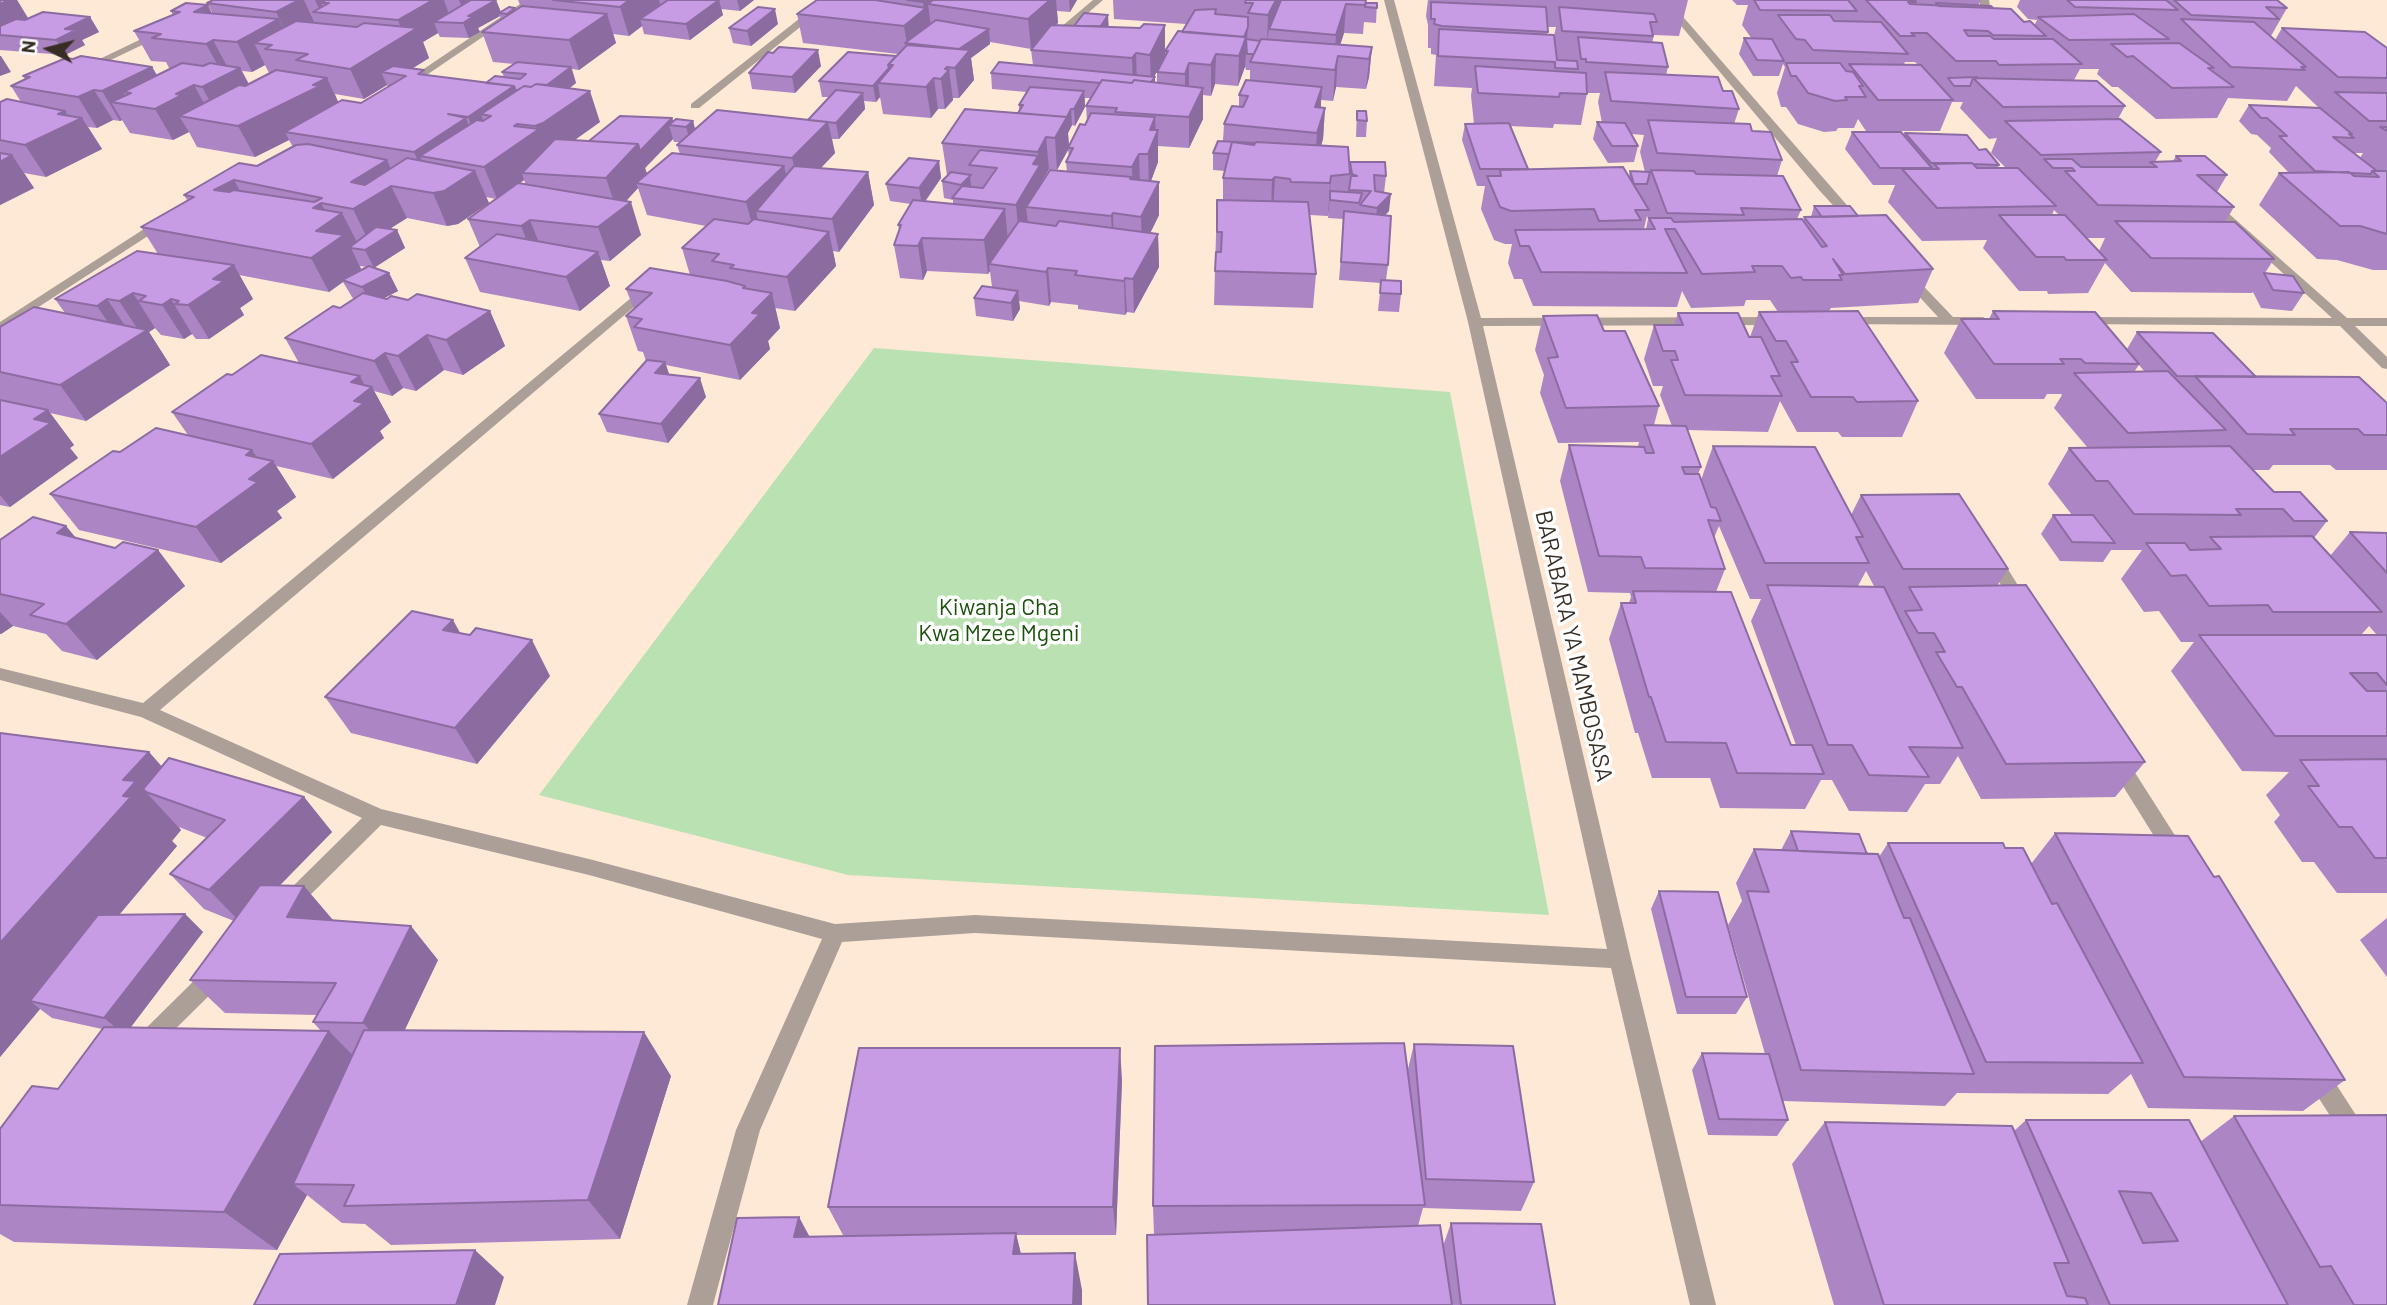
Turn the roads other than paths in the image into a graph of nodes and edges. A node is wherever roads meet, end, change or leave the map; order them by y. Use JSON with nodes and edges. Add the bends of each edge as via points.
{"nodes":[{"id":1,"x":532,"y":0,"type":"edge"},
{"id":2,"x":830,"y":0,"type":"edge"},
{"id":3,"x":1098,"y":0,"type":"edge"},
{"id":4,"x":1389,"y":0,"type":"edge"},
{"id":5,"x":1984,"y":0,"type":"edge"},
{"id":6,"x":1675,"y":13,"type":"dead end"},
{"id":7,"x":169,"y":29,"type":"edge"},
{"id":8,"x":2007,"y":32,"type":"edge"},
{"id":9,"x":1043,"y":47,"type":"edge"},
{"id":10,"x":71,"y":75,"type":"edge"},
{"id":11,"x":398,"y":89,"type":"edge"},
{"id":12,"x":695,"y":106,"type":"dead end"},
{"id":13,"x":2198,"y":192,"type":"edge"},
{"id":14,"x":174,"y":216,"type":"edge"},
{"id":15,"x":1868,"y":235,"type":"edge"},
{"id":16,"x":1895,"y":264,"type":"edge"},
{"id":17,"x":655,"y":282,"type":"edge"},
{"id":18,"x":1796,"y":321,"type":"edge"},
{"id":19,"x":1824,"y":321,"type":"edge"},
{"id":20,"x":1949,"y":321,"type":"junction"},
{"id":21,"x":2004,"y":321,"type":"edge"},
{"id":22,"x":2072,"y":321,"type":"edge"},
{"id":23,"x":1475,"y":322,"type":"junction"},
{"id":24,"x":2387,"y":322,"type":"edge"},
{"id":25,"x":2345,"y":323,"type":"junction"},
{"id":26,"x":0,"y":328,"type":"edge"},
{"id":27,"x":2387,"y":365,"type":"edge"},
{"id":28,"x":1984,"y":545,"type":"edge"},
{"id":29,"x":2034,"y":625,"type":"edge"},
{"id":30,"x":0,"y":674,"type":"edge"},
{"id":31,"x":146,"y":711,"type":"junction"},
{"id":32,"x":2111,"y":751,"type":"edge"},
{"id":33,"x":377,"y":816,"type":"junction"},
{"id":34,"x":2191,"y":878,"type":"edge"},
{"id":35,"x":278,"y":914,"type":"edge"},
{"id":36,"x":835,"y":933,"type":"junction"},
{"id":37,"x":1620,"y":959,"type":"junction"},
{"id":38,"x":228,"y":962,"type":"edge"},
{"id":39,"x":2304,"y":1055,"type":"edge"},
{"id":40,"x":129,"y":1060,"type":"edge"},
{"id":41,"x":2364,"y":1149,"type":"edge"},
{"id":42,"x":700,"y":1305,"type":"edge"},
{"id":43,"x":1703,"y":1305,"type":"edge"}],
"edges":[{"from":1,"to":11,"type":"street"},
{"from":2,"to":12,"type":"street"},
{"from":3,"to":9,"type":"street"},
{"from":4,"to":23,"type":"street","name":"BARABARA YA MAMBOSASA"},
{"from":5,"to":8,"type":"street","via":[[1986,14]]},
{"from":6,"to":15,"type":"street"},
{"from":7,"to":10,"type":"street"},
{"from":13,"to":25,"type":"street"},
{"from":14,"to":26,"type":"street"},
{"from":16,"to":20,"type":"street"},
{"from":17,"to":31,"type":"street"},
{"from":18,"to":23,"type":"street"},
{"from":19,"to":20,"type":"street"},
{"from":20,"to":21,"type":"street"},
{"from":22,"to":25,"type":"street"},
{"from":23,"to":37,"type":"street","name":"BARABARA YA MAMBOSASA"},
{"from":24,"to":25,"type":"street"},
{"from":25,"to":27,"type":"street"},
{"from":28,"to":29,"type":"street"},
{"from":30,"to":31,"type":"street"},
{"from":31,"to":33,"type":"street"},
{"from":32,"to":34,"type":"street"},
{"from":33,"to":35,"type":"street"},
{"from":33,"to":36,"type":"street"},
{"from":36,"to":37,"type":"street","via":[[975,924]]},
{"from":36,"to":42,"type":"street","via":[[748,1130]]},
{"from":37,"to":43,"type":"street","name":"BARABARA YA MAMBOSASA"},
{"from":38,"to":40,"type":"street"},
{"from":39,"to":41,"type":"street"}]}
